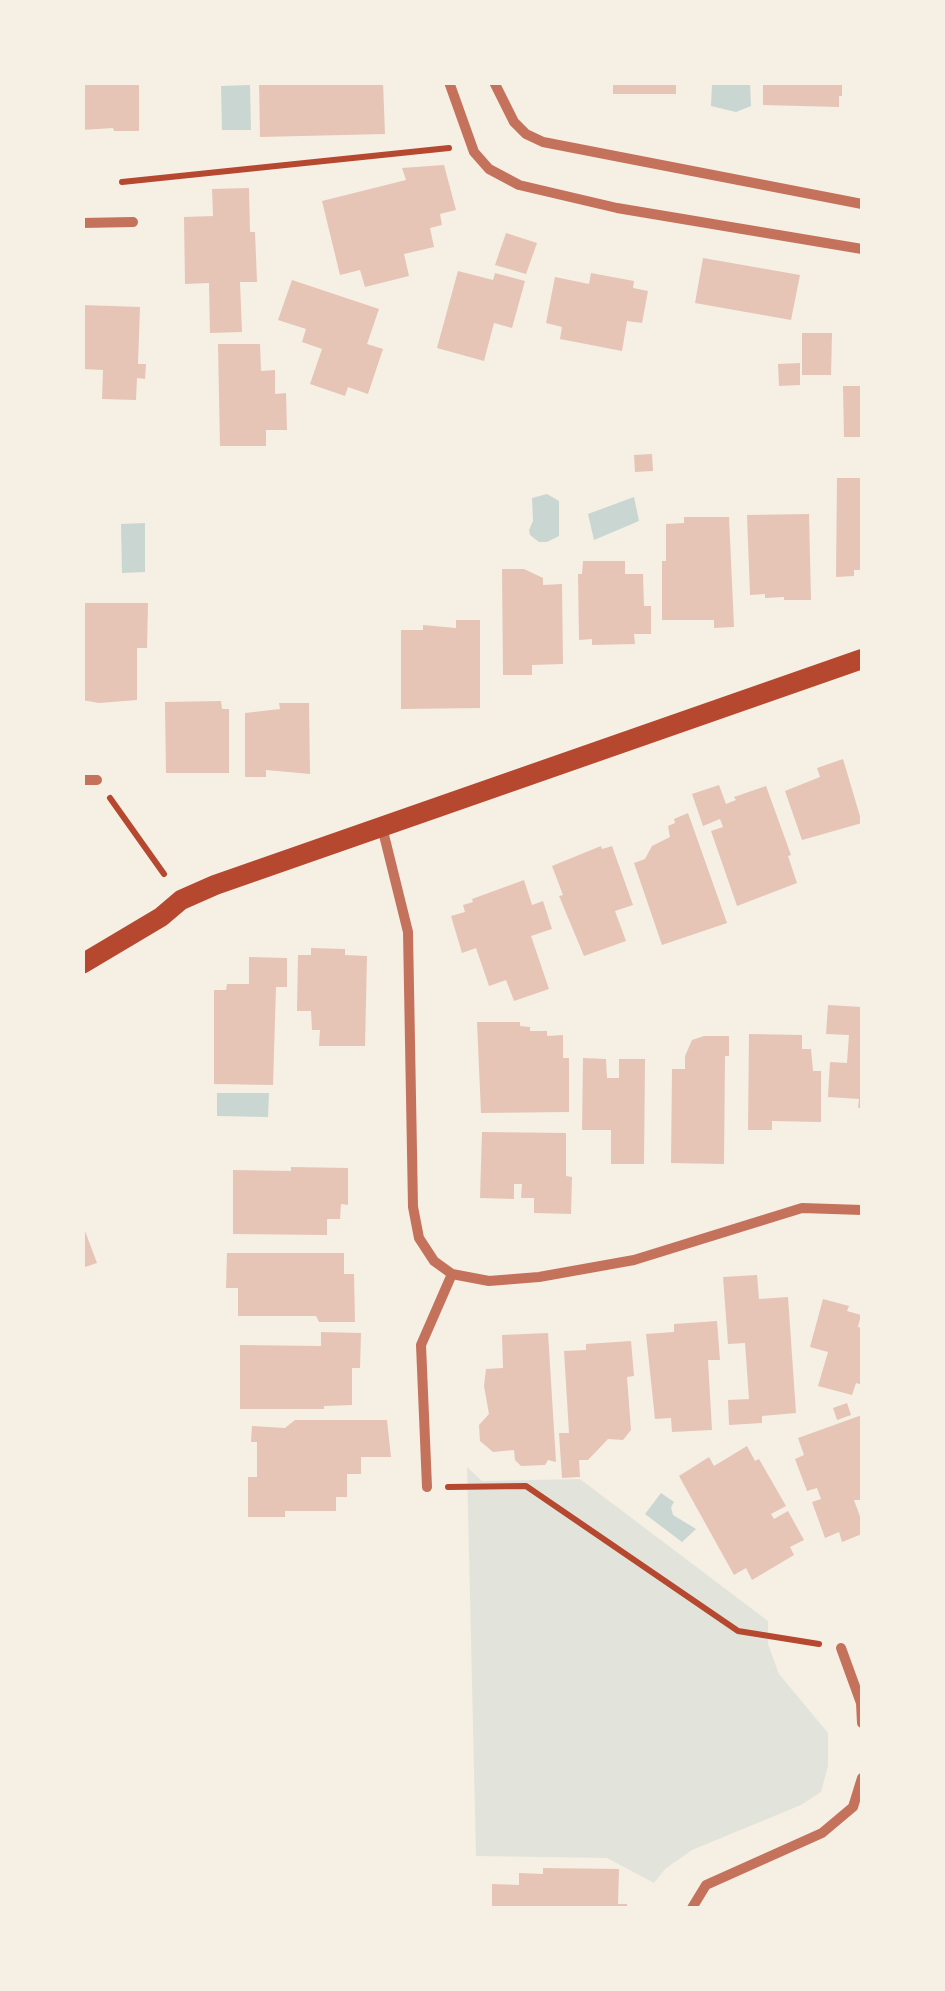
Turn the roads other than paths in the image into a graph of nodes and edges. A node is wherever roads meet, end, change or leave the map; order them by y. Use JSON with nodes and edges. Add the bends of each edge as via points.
{"nodes":[{"id":1,"x":449,"y":82,"type":"edge"},
{"id":2,"x":494,"y":82,"type":"edge"},
{"id":3,"x":862,"y":204,"type":"edge"},
{"id":4,"x":133,"y":222,"type":"dead end"},
{"id":5,"x":82,"y":223,"type":"edge"},
{"id":6,"x":862,"y":248,"type":"edge"},
{"id":7,"x":862,"y":659,"type":"edge"},
{"id":8,"x":82,"y":780,"type":"edge"},
{"id":9,"x":97,"y":780,"type":"road end"},
{"id":10,"x":382,"y":826,"type":"junction"},
{"id":11,"x":82,"y":964,"type":"edge"},
{"id":12,"x":862,"y":1210,"type":"edge"},
{"id":13,"x":452,"y":1274,"type":"junction"},
{"id":14,"x":426,"y":1487,"type":"road end"},
{"id":15,"x":841,"y":1648,"type":"road end"},
{"id":16,"x":862,"y":1724,"type":"edge"},
{"id":17,"x":862,"y":1778,"type":"edge"},
{"id":18,"x":692,"y":1908,"type":"edge"}],
"edges":[{"from":1,"to":6,"type":"street","via":[[469,144],[499,175],[548,194]]},
{"from":2,"to":3,"type":"street","via":[[514,122],[543,142]]},
{"from":4,"to":5,"type":"street"},
{"from":7,"to":10,"type":"main road"},
{"from":8,"to":9,"type":"street"},
{"from":10,"to":11,"type":"main road","via":[[181,900]]},
{"from":10,"to":13,"type":"street","via":[[408,932],[413,1206],[419,1238]]},
{"from":12,"to":13,"type":"street","via":[[802,1208],[588,1271],[489,1282]]},
{"from":13,"to":14,"type":"street","via":[[421,1345]]},
{"from":15,"to":16,"type":"street"},
{"from":17,"to":18,"type":"street","via":[[853,1807],[822,1833],[706,1885]]}]}
